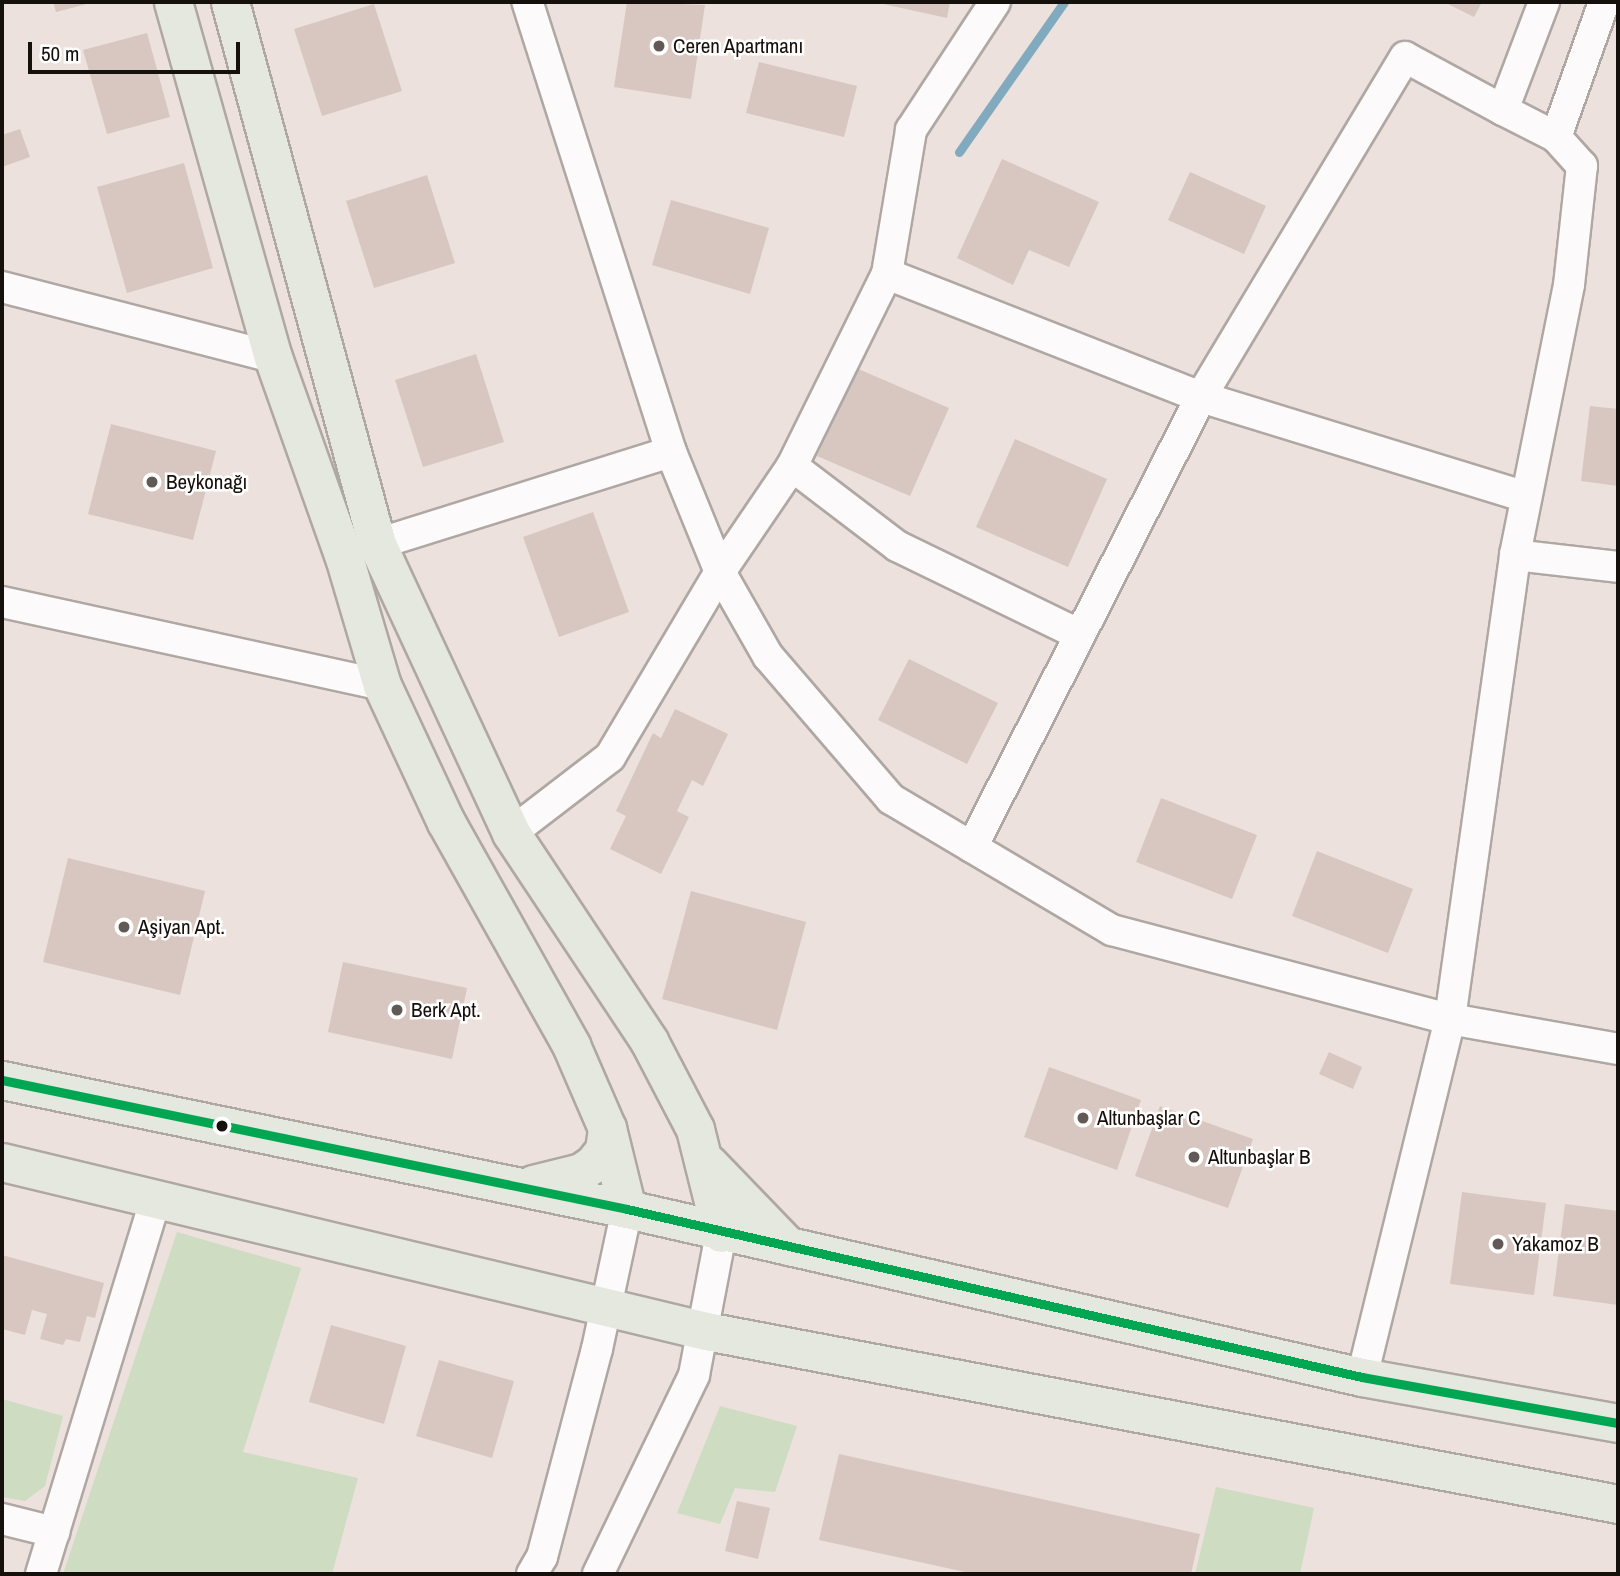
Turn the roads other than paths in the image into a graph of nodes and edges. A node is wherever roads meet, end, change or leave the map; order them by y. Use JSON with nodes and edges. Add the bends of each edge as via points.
{"nodes":[{"id":1,"x":173,"y":2,"type":"edge"},
{"id":2,"x":230,"y":2,"type":"edge"},
{"id":3,"x":527,"y":2,"type":"edge"},
{"id":4,"x":995,"y":2,"type":"edge"},
{"id":5,"x":1544,"y":2,"type":"edge"},
{"id":6,"x":1604,"y":2,"type":"edge"},
{"id":7,"x":1503,"y":110,"type":"junction"},
{"id":8,"x":1556,"y":137,"type":"junction"},
{"id":9,"x":887,"y":274,"type":"junction"},
{"id":10,"x":2,"y":286,"type":"edge"},
{"id":11,"x":274,"y":357,"type":"junction"},
{"id":12,"x":1201,"y":397,"type":"junction"},
{"id":13,"x":671,"y":452,"type":"junction"},
{"id":14,"x":792,"y":467,"type":"junction"},
{"id":15,"x":1526,"y":497,"type":"junction"},
{"id":16,"x":377,"y":544,"type":"junction"},
{"id":17,"x":1515,"y":555,"type":"junction"},
{"id":18,"x":1618,"y":567,"type":"edge"},
{"id":19,"x":720,"y":572,"type":"junction"},
{"id":20,"x":2,"y":602,"type":"edge"},
{"id":21,"x":1080,"y":635,"type":"junction"},
{"id":22,"x":382,"y":685,"type":"junction"},
{"id":23,"x":511,"y":833,"type":"junction"},
{"id":24,"x":972,"y":847,"type":"junction"},
{"id":25,"x":1450,"y":1019,"type":"junction"},
{"id":26,"x":1618,"y":1049,"type":"edge"},
{"id":27,"x":2,"y":1080,"type":"edge"},
{"id":28,"x":607,"y":1128,"type":"junction"},
{"id":29,"x":704,"y":1158,"type":"junction"},
{"id":30,"x":2,"y":1162,"type":"edge"},
{"id":31,"x":524,"y":1186,"type":"junction"},
{"id":32,"x":156,"y":1198,"type":"junction"},
{"id":33,"x":627,"y":1209,"type":"junction"},
{"id":34,"x":721,"y":1233,"type":"junction"},
{"id":35,"x":792,"y":1248,"type":"junction"},
{"id":36,"x":607,"y":1304,"type":"junction"},
{"id":37,"x":706,"y":1331,"type":"junction"},
{"id":38,"x":1362,"y":1377,"type":"junction"},
{"id":39,"x":1618,"y":1423,"type":"edge"},
{"id":40,"x":1618,"y":1504,"type":"edge"},
{"id":41,"x":2,"y":1519,"type":"edge"},
{"id":42,"x":54,"y":1532,"type":"junction"},
{"id":43,"x":41,"y":1574,"type":"edge"},
{"id":44,"x":532,"y":1574,"type":"edge"},
{"id":45,"x":598,"y":1574,"type":"edge"}],
"edges":[{"from":1,"to":11,"type":"main road"},
{"from":2,"to":16,"type":"main road"},
{"from":3,"to":13,"type":"street"},
{"from":4,"to":9,"type":"street","via":[[911,130]]},
{"from":5,"to":7,"type":"street"},
{"from":6,"to":8,"type":"street"},
{"from":7,"to":8,"type":"street"},
{"from":7,"to":12,"type":"street","via":[[1405,57]]},
{"from":8,"to":15,"type":"street","via":[[1582,166],[1569,285]]},
{"from":9,"to":12,"type":"street"},
{"from":9,"to":14,"type":"street"},
{"from":10,"to":11,"type":"street"},
{"from":11,"to":22,"type":"main road","via":[[344,557]]},
{"from":12,"to":15,"type":"street"},
{"from":12,"to":21,"type":"street"},
{"from":13,"to":16,"type":"street"},
{"from":13,"to":19,"type":"street"},
{"from":14,"to":19,"type":"street"},
{"from":14,"to":21,"type":"street","via":[[897,546]]},
{"from":15,"to":17,"type":"street"},
{"from":16,"to":23,"type":"main road"},
{"from":17,"to":18,"type":"street"},
{"from":17,"to":25,"type":"street"},
{"from":19,"to":23,"type":"street","via":[[610,757]]},
{"from":19,"to":24,"type":"street","via":[[768,656],[891,799]]},
{"from":20,"to":22,"type":"street"},
{"from":21,"to":24,"type":"street"},
{"from":22,"to":28,"type":"main road","via":[[446,822],[571,1045]]},
{"from":23,"to":29,"type":"main road","via":[[649,1041],[695,1129]]},
{"from":24,"to":25,"type":"street","via":[[1112,930]]},
{"from":25,"to":26,"type":"street"},
{"from":25,"to":38,"type":"street"},
{"from":27,"to":31,"type":"main road"},
{"from":28,"to":31,"type":"main road","via":[[604,1150],[581,1172]]},
{"from":28,"to":33,"type":"main road"},
{"from":29,"to":34,"type":"main road"},
{"from":29,"to":35,"type":"main road","via":[[747,1209]]},
{"from":30,"to":32,"type":"main road"},
{"from":31,"to":33,"type":"main road"},
{"from":32,"to":36,"type":"main road"},
{"from":32,"to":42,"type":"street"},
{"from":33,"to":34,"type":"main road"},
{"from":33,"to":36,"type":"street"},
{"from":34,"to":35,"type":"main road"},
{"from":34,"to":37,"type":"street"},
{"from":35,"to":38,"type":"main road"},
{"from":36,"to":37,"type":"main road"},
{"from":36,"to":44,"type":"street","via":[[542,1557]]},
{"from":37,"to":40,"type":"main road"},
{"from":37,"to":45,"type":"street","via":[[694,1375]]},
{"from":38,"to":39,"type":"main road"},
{"from":41,"to":42,"type":"street"},
{"from":42,"to":43,"type":"street"}]}
